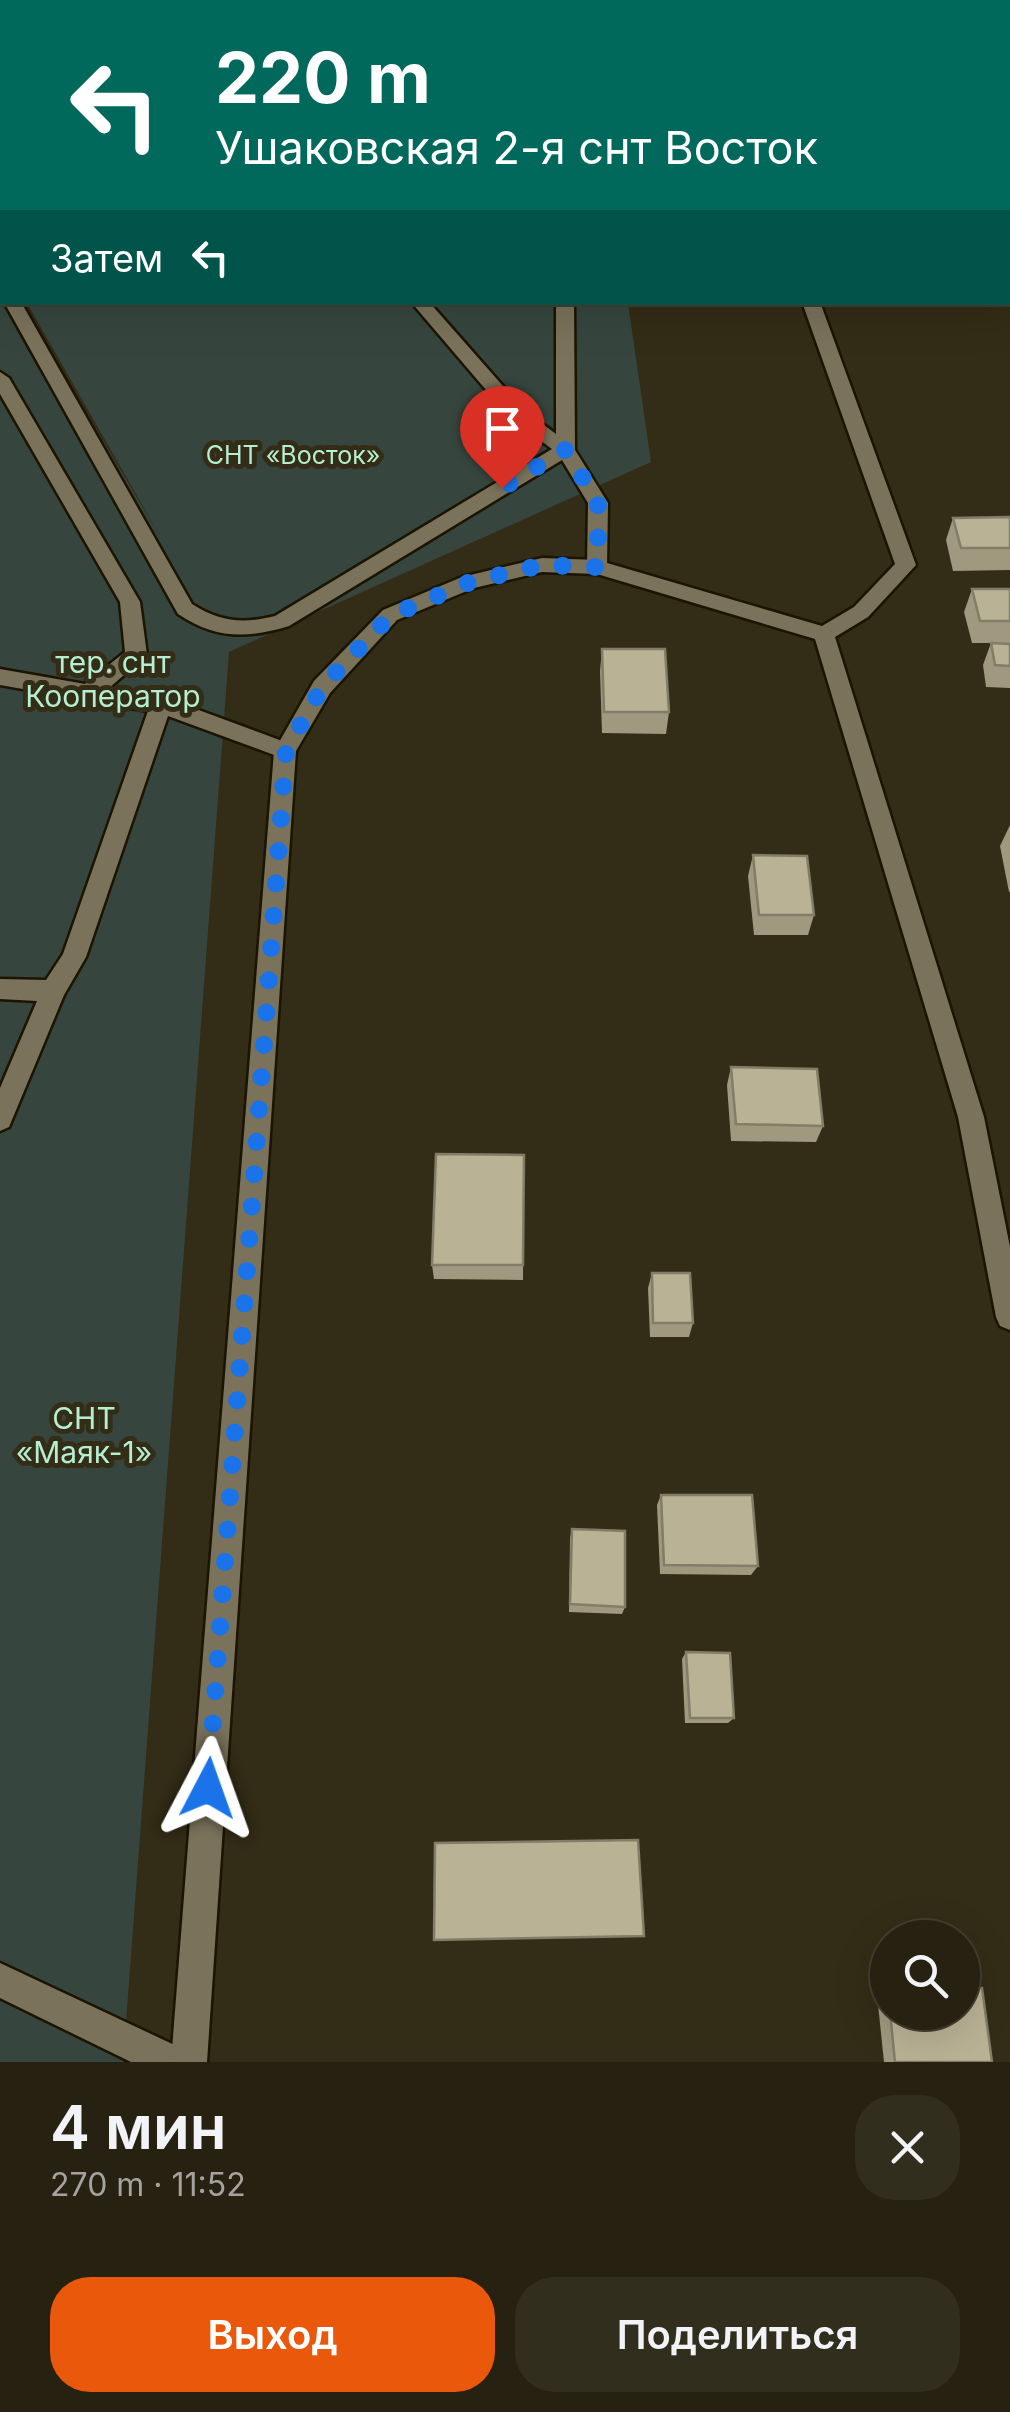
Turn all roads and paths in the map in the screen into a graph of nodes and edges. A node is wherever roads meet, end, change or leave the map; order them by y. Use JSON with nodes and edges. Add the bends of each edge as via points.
{"nodes":[{"id":1,"x":14,"y":305,"type":"edge"},
{"id":2,"x":422,"y":305,"type":"edge"},
{"id":3,"x":564,"y":305,"type":"edge"},
{"id":4,"x":812,"y":305,"type":"edge"},
{"id":5,"x":0,"y":378,"type":"edge"},
{"id":6,"x":565,"y":450,"type":"junction"},
{"id":7,"x":598,"y":567,"type":"junction"},
{"id":8,"x":824,"y":634,"type":"junction"},
{"id":9,"x":0,"y":677,"type":"edge"},
{"id":10,"x":86,"y":694,"type":"junction"},
{"id":11,"x":160,"y":705,"type":"junction"},
{"id":12,"x":286,"y":751,"type":"junction"},
{"id":13,"x":0,"y":989,"type":"edge"},
{"id":14,"x":53,"y":991,"type":"junction"},
{"id":15,"x":0,"y":1119,"type":"edge"},
{"id":16,"x":1010,"y":1317,"type":"edge"},
{"id":17,"x":0,"y":1980,"type":"edge"},
{"id":18,"x":170,"y":2062,"type":"edge"},
{"id":19,"x":189,"y":2062,"type":"edge"}],
"edges":[{"from":1,"to":6,"type":"street","via":[[185,609],[208,625],[244,632],[282,620]]},
{"from":2,"to":6,"type":"street","via":[[517,414]]},
{"from":3,"to":6,"type":"street"},
{"from":4,"to":8,"type":"street","via":[[906,564],[861,612]]},
{"from":5,"to":10,"type":"street","via":[[130,602],[136,654]]},
{"from":6,"to":7,"type":"street","via":[[598,502]]},
{"from":7,"to":8,"type":"street"},
{"from":7,"to":12,"type":"street","via":[[542,565],[470,582],[390,616],[322,687]]},
{"from":8,"to":16,"type":"street","via":[[972,1117]]},
{"from":9,"to":10,"type":"street"},
{"from":10,"to":11,"type":"street"},
{"from":11,"to":12,"type":"street"},
{"from":11,"to":14,"type":"street","via":[[74,957]]},
{"from":12,"to":19,"type":"street"},
{"from":13,"to":14,"type":"street"},
{"from":14,"to":15,"type":"street"},
{"from":17,"to":18,"type":"street"}]}
